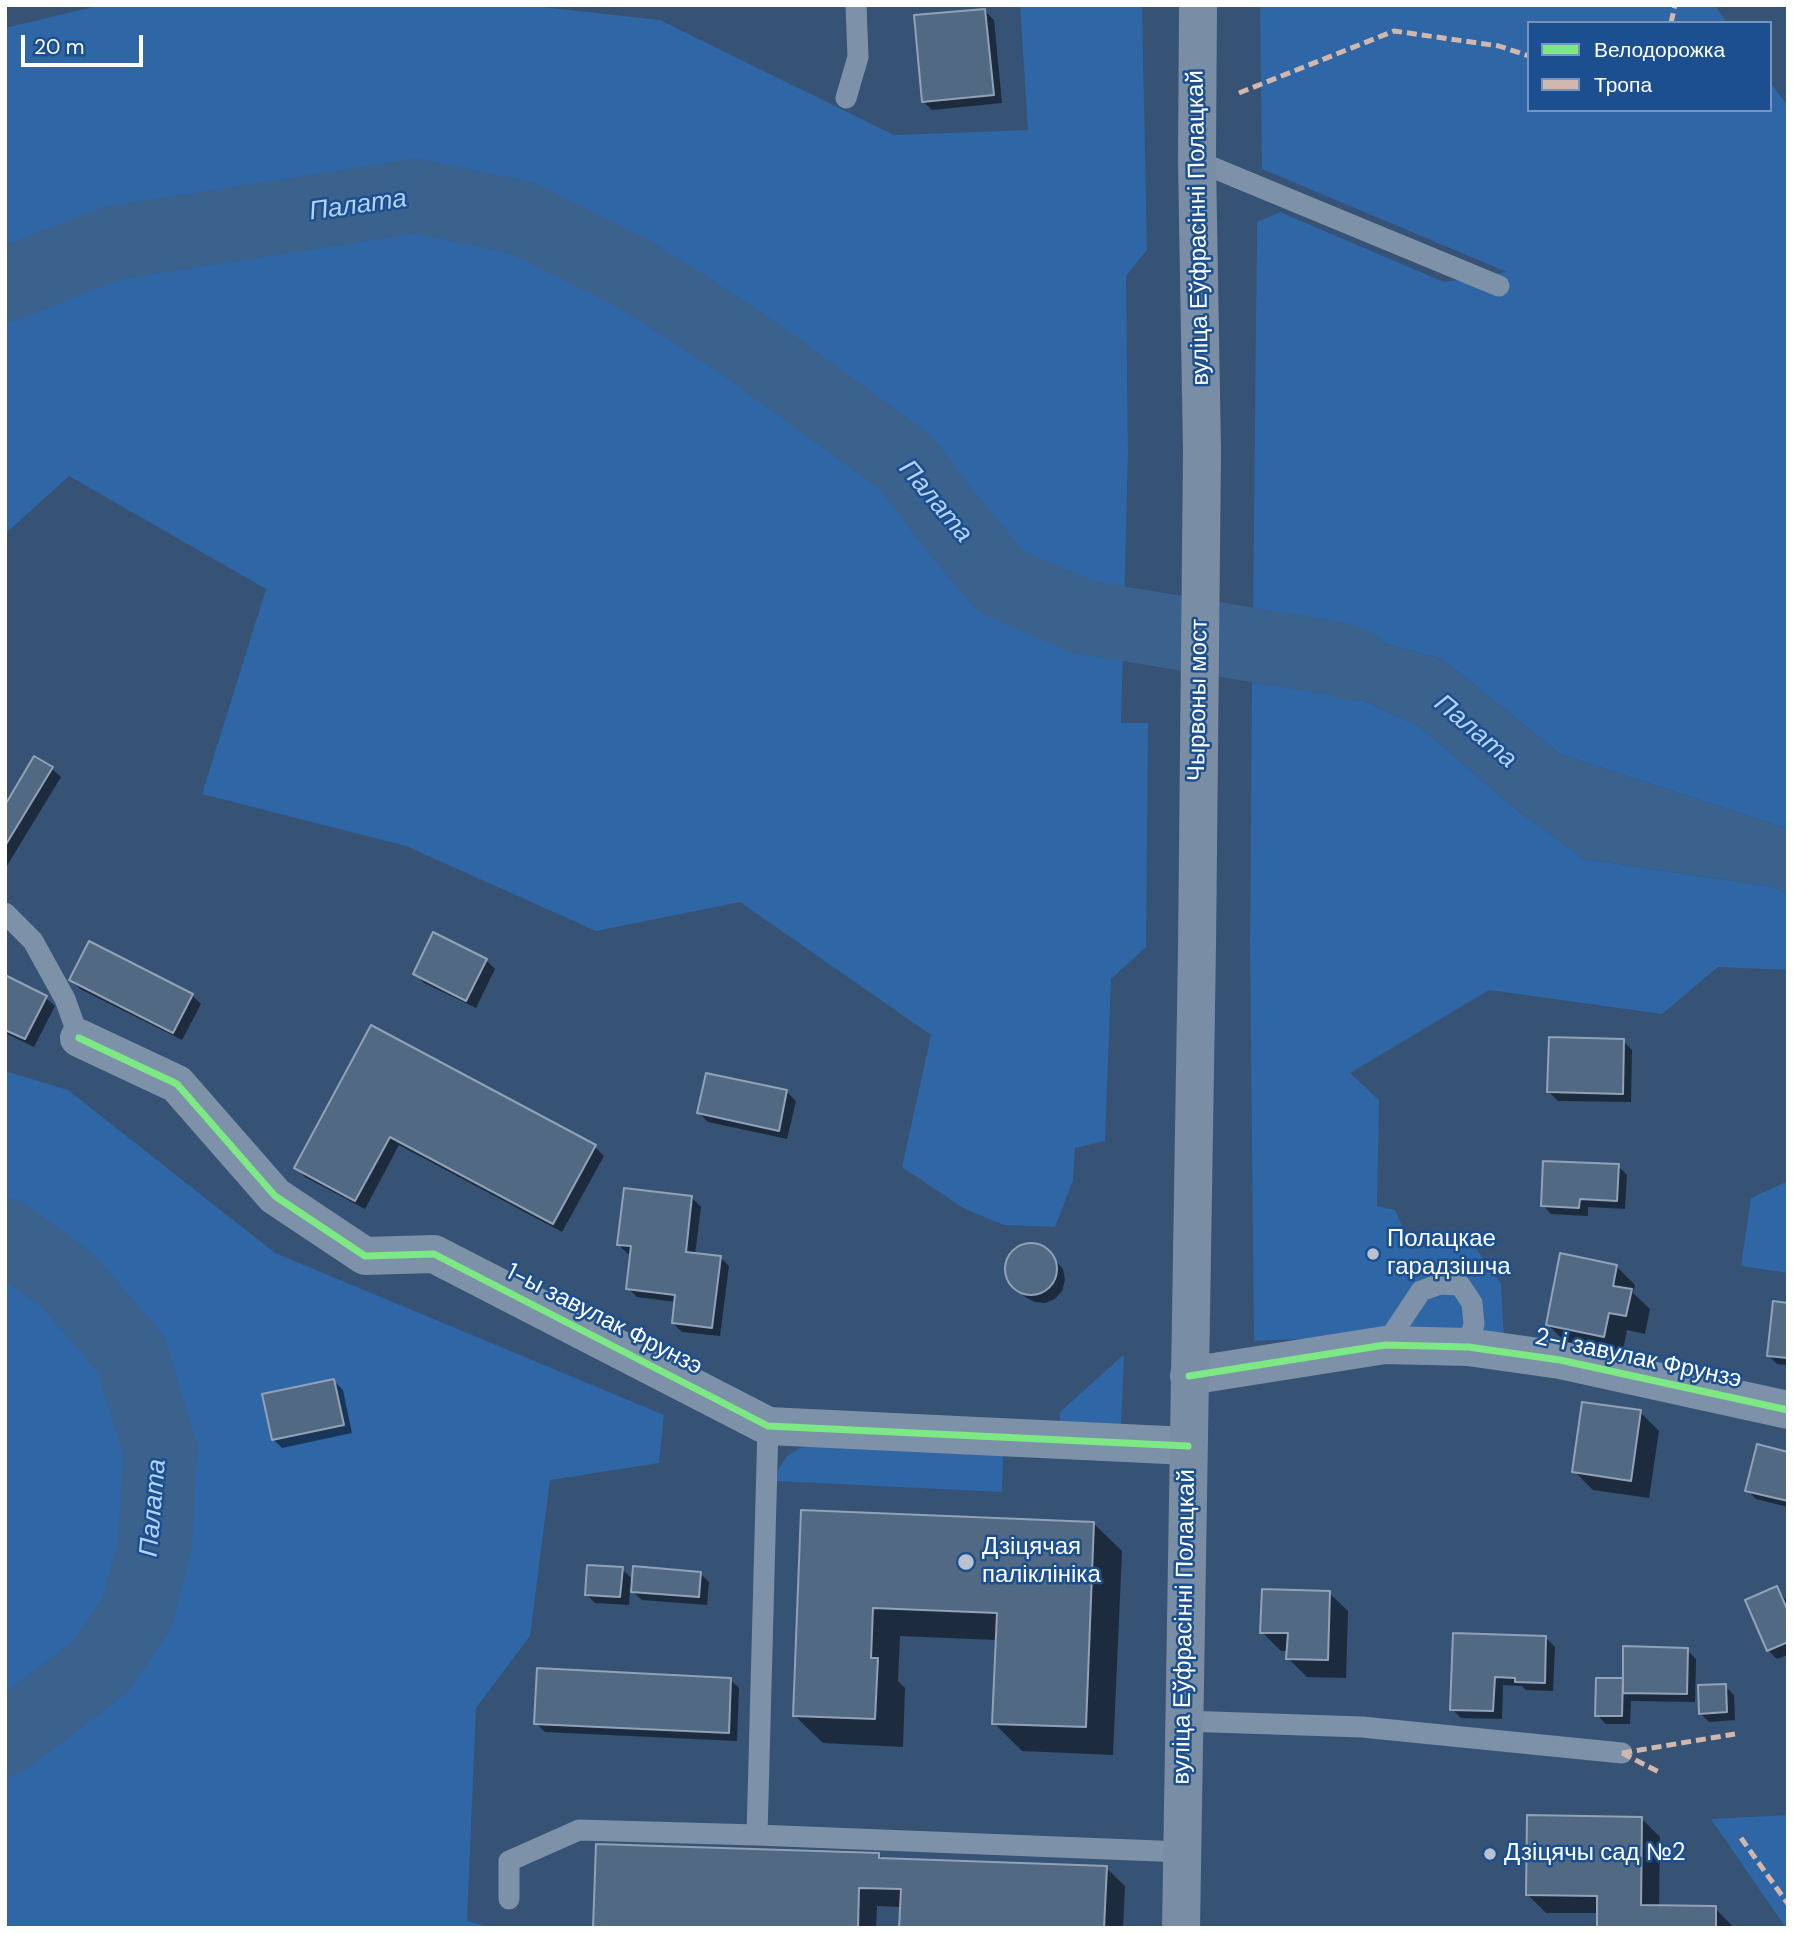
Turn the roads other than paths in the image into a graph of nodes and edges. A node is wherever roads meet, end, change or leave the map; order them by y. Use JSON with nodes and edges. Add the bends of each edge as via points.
{"nodes":[{"id":1,"x":856,"y":5,"type":"edge"},
{"id":2,"x":1198,"y":5,"type":"edge"},
{"id":3,"x":846,"y":97,"type":"dead end"},
{"id":4,"x":1197,"y":161,"type":"junction"},
{"id":5,"x":1499,"y":286,"type":"dead end"},
{"id":6,"x":1202,"y":452,"type":"joint"},
{"id":7,"x":5,"y":914,"type":"edge"},
{"id":8,"x":1197,"y":947,"type":"joint"},
{"id":9,"x":79,"y":1038,"type":"joint"},
{"id":10,"x":1385,"y":1345,"type":"junction"},
{"id":11,"x":1468,"y":1347,"type":"junction"},
{"id":12,"x":1189,"y":1376,"type":"junction"},
{"id":13,"x":1788,"y":1410,"type":"edge"},
{"id":14,"x":768,"y":1426,"type":"junction"},
{"id":15,"x":1188,"y":1446,"type":"junction"},
{"id":16,"x":1183,"y":1721,"type":"junction"},
{"id":17,"x":1622,"y":1753,"type":"dead end"},
{"id":18,"x":757,"y":1835,"type":"junction"},
{"id":19,"x":1182,"y":1852,"type":"junction"},
{"id":20,"x":509,"y":1899,"type":"dead end"},
{"id":21,"x":1181,"y":1928,"type":"edge"}],
"edges":[{"from":1,"to":3,"type":"lane","via":[[858,57]]},
{"from":2,"to":4,"type":"main road","name":"вуліца Еўфрасінні Полацкай"},
{"from":4,"to":5,"type":"lane"},
{"from":4,"to":6,"type":"main road","name":"вуліца Еўфрасінні Полацкай"},
{"from":6,"to":8,"type":"main road","name":"Чырвоны мост"},
{"from":7,"to":9,"type":"lane","via":[[33,941],[65,999]]},
{"from":8,"to":12,"type":"main road","name":"вуліца Еўфрасінні Полацкай"},
{"from":9,"to":14,"type":"street","name":"1-ы завулак Фрунзэ","via":[[177,1084],[275,1196],[365,1256],[434,1254]]},
{"from":10,"to":11,"type":"street","name":"2-і завулак Фрунзэ"},
{"from":10,"to":11,"type":"lane","via":[[1421,1291],[1440,1284],[1460,1285],[1472,1303],[1474,1324]]},
{"from":10,"to":12,"type":"street","name":"2-і завулак Фрунзэ"},
{"from":11,"to":13,"type":"street","name":"2-і завулак Фрунзэ","via":[[1560,1360]]},
{"from":12,"to":15,"type":"main road","name":"вуліца Еўфрасінні Полацкай"},
{"from":14,"to":15,"type":"street","name":"1-ы завулак Фрунзэ"},
{"from":14,"to":18,"type":"lane"},
{"from":15,"to":16,"type":"main road","name":"вуліца Еўфрасінні Полацкай"},
{"from":16,"to":17,"type":"lane","via":[[1362,1727]]},
{"from":16,"to":19,"type":"main road","name":"вуліца Еўфрасінні Полацкай"},
{"from":18,"to":19,"type":"lane"},
{"from":18,"to":20,"type":"lane","via":[[579,1830],[509,1861]]},
{"from":19,"to":21,"type":"main road","name":"вуліца Еўфрасінні Полацкай"}]}
